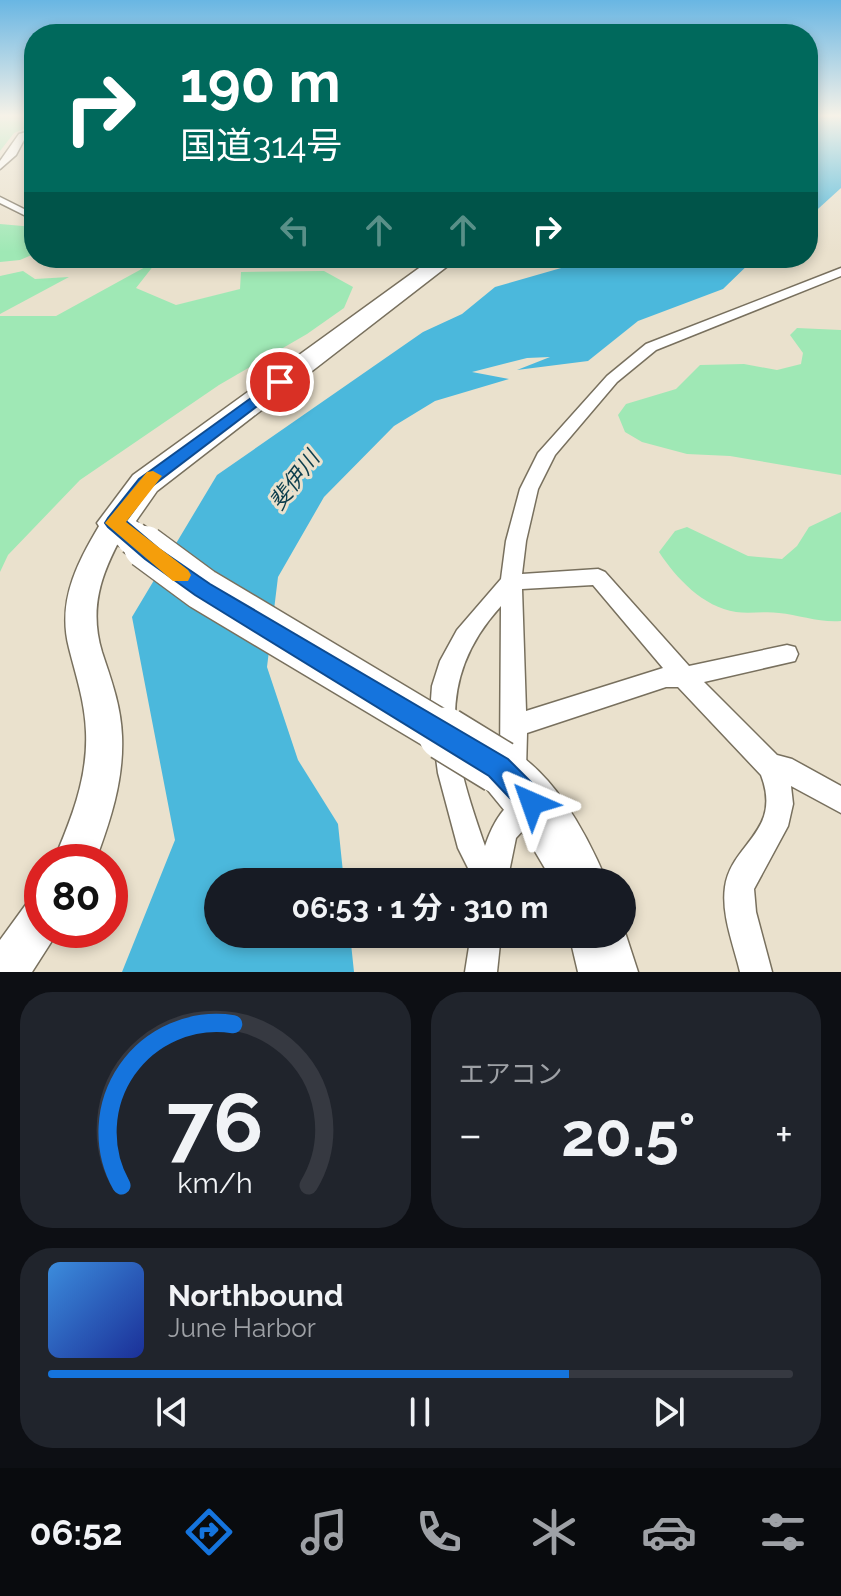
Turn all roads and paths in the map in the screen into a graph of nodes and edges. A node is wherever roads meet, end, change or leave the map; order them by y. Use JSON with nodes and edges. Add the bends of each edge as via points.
{"nodes":[{"id":1,"x":0,"y":200,"type":"edge"},
{"id":2,"x":24,"y":216,"type":"edge"},
{"id":3,"x":433,"y":268,"type":"edge"},
{"id":4,"x":841,"y":272,"type":"edge"},
{"id":5,"x":124,"y":530,"type":"junction"},
{"id":6,"x":511,"y":582,"type":"junction"},
{"id":7,"x":787,"y":654,"type":"dead end"},
{"id":8,"x":684,"y":677,"type":"junction"},
{"id":9,"x":771,"y":767,"type":"junction"},
{"id":10,"x":514,"y":769,"type":"junction"},
{"id":11,"x":841,"y":800,"type":"edge"},
{"id":12,"x":81,"y":844,"type":"edge"},
{"id":13,"x":482,"y":868,"type":"edge"},
{"id":14,"x":495,"y":868,"type":"edge"},
{"id":15,"x":573,"y":868,"type":"edge"},
{"id":16,"x":24,"y":944,"type":"edge"},
{"id":17,"x":484,"y":948,"type":"edge"},
{"id":18,"x":602,"y":948,"type":"edge"},
{"id":19,"x":5,"y":972,"type":"edge"},
{"id":20,"x":481,"y":972,"type":"edge"},
{"id":21,"x":608,"y":972,"type":"edge"},
{"id":22,"x":756,"y":972,"type":"edge"}],
"edges":[{"from":1,"to":2,"type":"street"},
{"from":3,"to":5,"type":"highway","via":[[145,483]]},
{"from":4,"to":6,"type":"street","via":[[674,336],[636,356],[547,453],[536,472],[516,541]]},
{"from":5,"to":10,"type":"highway","bridge":true,"via":[[202,589]]},
{"from":5,"to":12,"type":"street","via":[[93,562],[79,611],[104,731],[99,797]]},
{"from":6,"to":8,"type":"street","via":[[598,577]]},
{"from":6,"to":10,"type":"street"},
{"from":6,"to":13,"type":"street","via":[[461,639],[442,689],[446,759],[474,858]]},
{"from":7,"to":8,"type":"street"},
{"from":8,"to":9,"type":"street"},
{"from":8,"to":10,"type":"street","via":[[666,677]]},
{"from":9,"to":11,"type":"street","via":[[783,768]]},
{"from":9,"to":22,"type":"street","via":[[782,799],[779,819],[740,881]]},
{"from":10,"to":14,"type":"street","via":[[517,813],[501,836]]},
{"from":10,"to":15,"type":"highway"},
{"from":16,"to":19,"type":"street"},
{"from":17,"to":20,"type":"street"},
{"from":18,"to":21,"type":"highway"}]}
